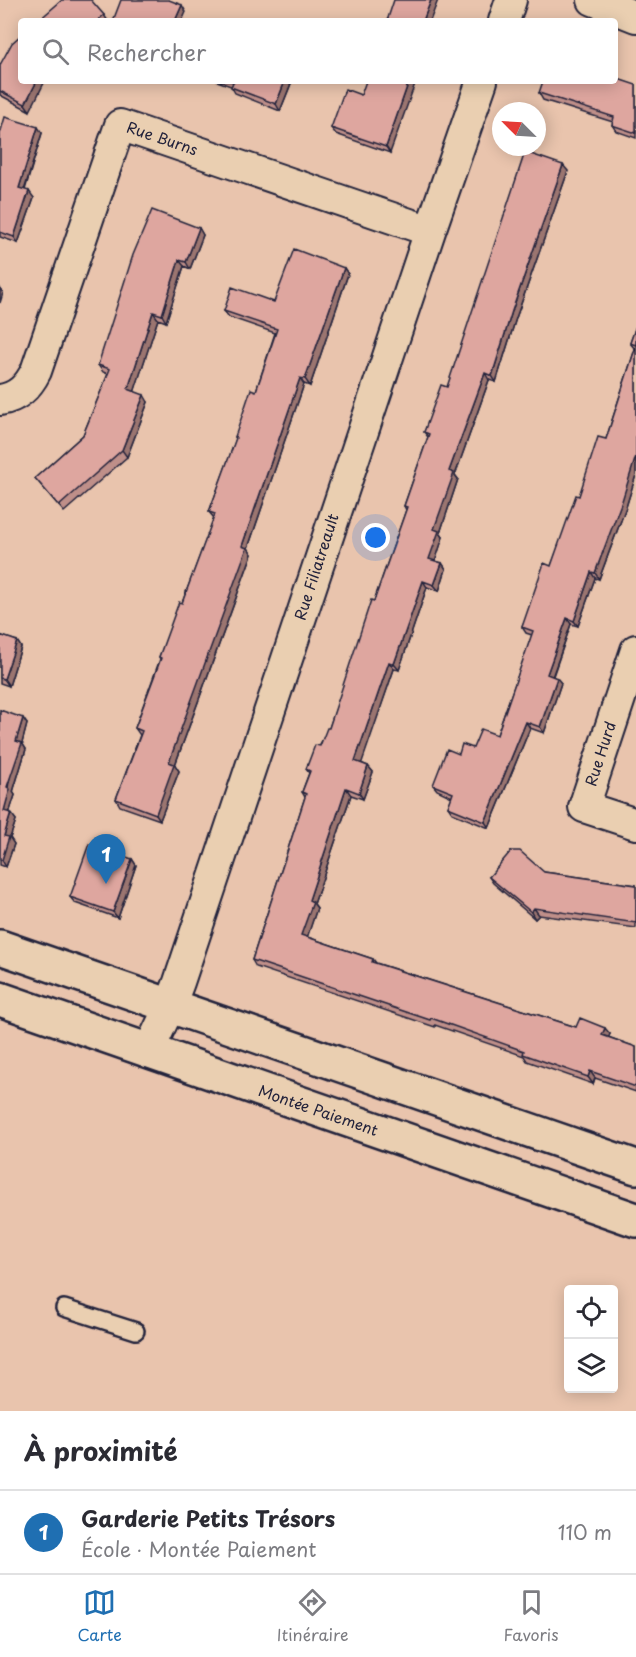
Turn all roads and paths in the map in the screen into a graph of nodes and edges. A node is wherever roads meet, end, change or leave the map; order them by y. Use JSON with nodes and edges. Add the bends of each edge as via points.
{"nodes":[{"id":1,"x":511,"y":0,"type":"edge"},
{"id":2,"x":593,"y":0,"type":"edge"},
{"id":3,"x":636,"y":16,"type":"edge"},
{"id":4,"x":505,"y":18,"type":"edge"},
{"id":5,"x":481,"y":84,"type":"edge"},
{"id":6,"x":430,"y":231,"type":"junction"},
{"id":7,"x":0,"y":400,"type":"edge"},
{"id":8,"x":636,"y":650,"type":"edge"},
{"id":9,"x":636,"y":825,"type":"edge"},
{"id":10,"x":0,"y":947,"type":"edge"},
{"id":11,"x":0,"y":999,"type":"edge"},
{"id":12,"x":170,"y":1006,"type":"junction"},
{"id":13,"x":147,"y":1052,"type":"junction"},
{"id":14,"x":636,"y":1167,"type":"edge"},
{"id":15,"x":636,"y":1220,"type":"edge"},
{"id":16,"x":64,"y":1308,"type":"dead end"},
{"id":17,"x":136,"y":1330,"type":"dead end"}],
"edges":[{"from":1,"to":4,"type":"street"},
{"from":2,"to":3,"type":"street"},
{"from":5,"to":6,"type":"street","name":"Rue Filiatreault"},
{"from":6,"to":7,"type":"street","name":"Rue Burns","via":[[120,125],[36,371],[18,395]]},
{"from":6,"to":12,"type":"street","name":"Rue Filiatreault"},
{"from":8,"to":9,"type":"street","name":"Rue Hurd","via":[[584,807]]},
{"from":10,"to":12,"type":"main road"},
{"from":11,"to":13,"type":"main road","name":"Montée Paiement"},
{"from":12,"to":13,"type":"street","name":"Rue Filiatreault"},
{"from":12,"to":14,"type":"main road"},
{"from":13,"to":15,"type":"main road","name":"Montée Paiement"},
{"from":16,"to":17,"type":"lane"}]}
